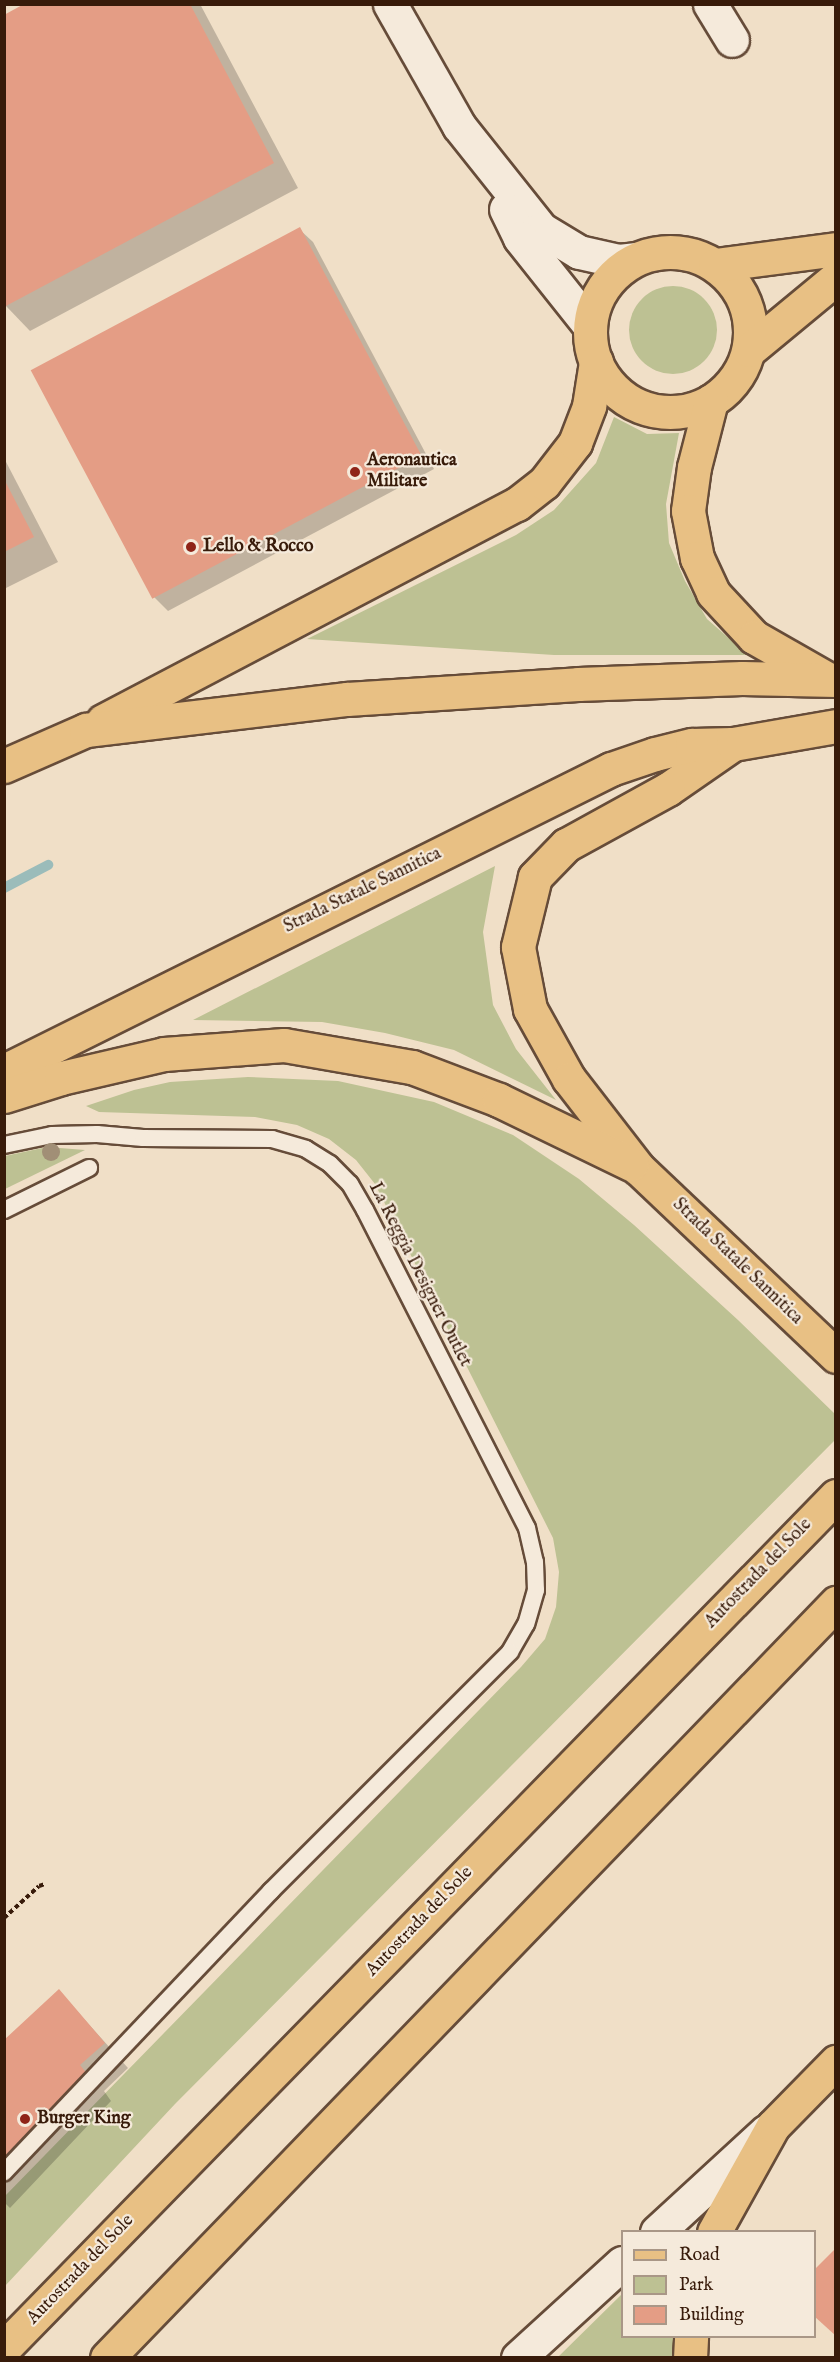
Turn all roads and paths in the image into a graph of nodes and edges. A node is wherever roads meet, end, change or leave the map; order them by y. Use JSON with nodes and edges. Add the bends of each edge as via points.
{"nodes":[{"id":1,"x":390,"y":4,"type":"edge"},
{"id":2,"x":710,"y":4,"type":"edge"},
{"id":3,"x":732,"y":40,"type":"dead end"},
{"id":4,"x":481,"y":155,"type":"junction"},
{"id":5,"x":836,"y":249,"type":"edge"},
{"id":6,"x":635,"y":259,"type":"junction"},
{"id":7,"x":715,"y":265,"type":"junction"},
{"id":8,"x":836,"y":278,"type":"edge"},
{"id":9,"x":590,"y":326,"type":"junction"},
{"id":10,"x":749,"y":350,"type":"junction"},
{"id":11,"x":596,"y":362,"type":"junction"},
{"id":12,"x":711,"y":401,"type":"junction"},
{"id":13,"x":832,"y":680,"type":"edge"},
{"id":14,"x":836,"y":726,"type":"edge"},
{"id":15,"x":86,"y":730,"type":"junction"},
{"id":16,"x":733,"y":744,"type":"junction"},
{"id":17,"x":4,"y":766,"type":"edge"},
{"id":18,"x":4,"y":1071,"type":"edge"},
{"id":19,"x":4,"y":1096,"type":"edge"},
{"id":20,"x":4,"y":1145,"type":"edge"},
{"id":21,"x":89,"y":1168,"type":"dead end"},
{"id":22,"x":638,"y":1168,"type":"junction"},
{"id":23,"x":4,"y":1210,"type":"edge"},
{"id":24,"x":836,"y":1356,"type":"edge"},
{"id":25,"x":836,"y":1496,"type":"edge"},
{"id":26,"x":836,"y":1604,"type":"edge"},
{"id":27,"x":45,"y":1884,"type":"dead end"},
{"id":28,"x":4,"y":1918,"type":"edge"},
{"id":29,"x":836,"y":2062,"type":"edge"},
{"id":30,"x":773,"y":2126,"type":"junction"},
{"id":31,"x":4,"y":2172,"type":"edge"},
{"id":32,"x":659,"y":2230,"type":"edge"},
{"id":33,"x":715,"y":2230,"type":"edge"},
{"id":34,"x":621,"y":2264,"type":"edge"},
{"id":35,"x":691,"y":2338,"type":"edge"},
{"id":36,"x":4,"y":2348,"type":"edge"},
{"id":37,"x":107,"y":2358,"type":"edge"},
{"id":38,"x":518,"y":2358,"type":"edge"},
{"id":39,"x":690,"y":2358,"type":"edge"}],
"edges":[{"from":1,"to":4,"type":"street","via":[[459,126]]},
{"from":2,"to":3,"type":"street"},
{"from":4,"to":6,"type":"street","via":[[541,228],[579,252],[619,261]]},
{"from":4,"to":9,"type":"street","via":[[520,238]]},
{"from":5,"to":7,"type":"main road"},
{"from":6,"to":7,"type":"main road","via":[[662,252],[690,253]]},
{"from":6,"to":9,"type":"main road","via":[[604,286]]},
{"from":7,"to":10,"type":"main road","via":[[727,275],[745,302],[750,318]]},
{"from":8,"to":10,"type":"main road"},
{"from":9,"to":11,"type":"main road"},
{"from":10,"to":12,"type":"main road","via":[[735,380]]},
{"from":11,"to":12,"type":"main road","via":[[624,397],[644,407],[667,412],[689,410]]},
{"from":11,"to":15,"type":"main road","via":[[590,406],[576,442],[544,483],[517,504]]},
{"from":12,"to":13,"type":"main road","via":[[694,467],[688,512],[696,558],[713,593],[754,637]]},
{"from":13,"to":15,"type":"main road","via":[[742,678],[578,684],[347,699]]},
{"from":14,"to":16,"type":"main road","name":"Strada Statale Sannitica"},
{"from":15,"to":17,"type":"main road"},
{"from":16,"to":18,"type":"main road","name":"Strada Statale Sannitica","via":[[692,745],[611,769]]},
{"from":16,"to":22,"type":"main road","name":"Strada Statale Sannitica","via":[[668,789],[566,845],[535,877],[518,947],[530,1009],[569,1079]]},
{"from":19,"to":22,"type":"main road","name":"Strada Statale Sannitica","via":[[164,1053],[284,1045],[412,1067],[499,1100]]},
{"from":20,"to":31,"type":"lane","name":"La Reggia Designer Outlet","via":[[52,1135],[272,1139],[306,1149],[330,1164],[350,1184],[527,1528],[535,1562],[536,1590],[526,1624],[510,1652],[271,1891]]},
{"from":21,"to":23,"type":"lane"},
{"from":22,"to":24,"type":"main road","name":"Strada Statale Sannitica"},
{"from":25,"to":36,"type":"main road","name":"Autostrada del Sole"},
{"from":26,"to":37,"type":"main road"},
{"from":27,"to":28,"type":"path"},
{"from":29,"to":30,"type":"main road"},
{"from":30,"to":32,"type":"street"},
{"from":30,"to":33,"type":"main road"},
{"from":34,"to":38,"type":"street"},
{"from":35,"to":39,"type":"main road"}]}
